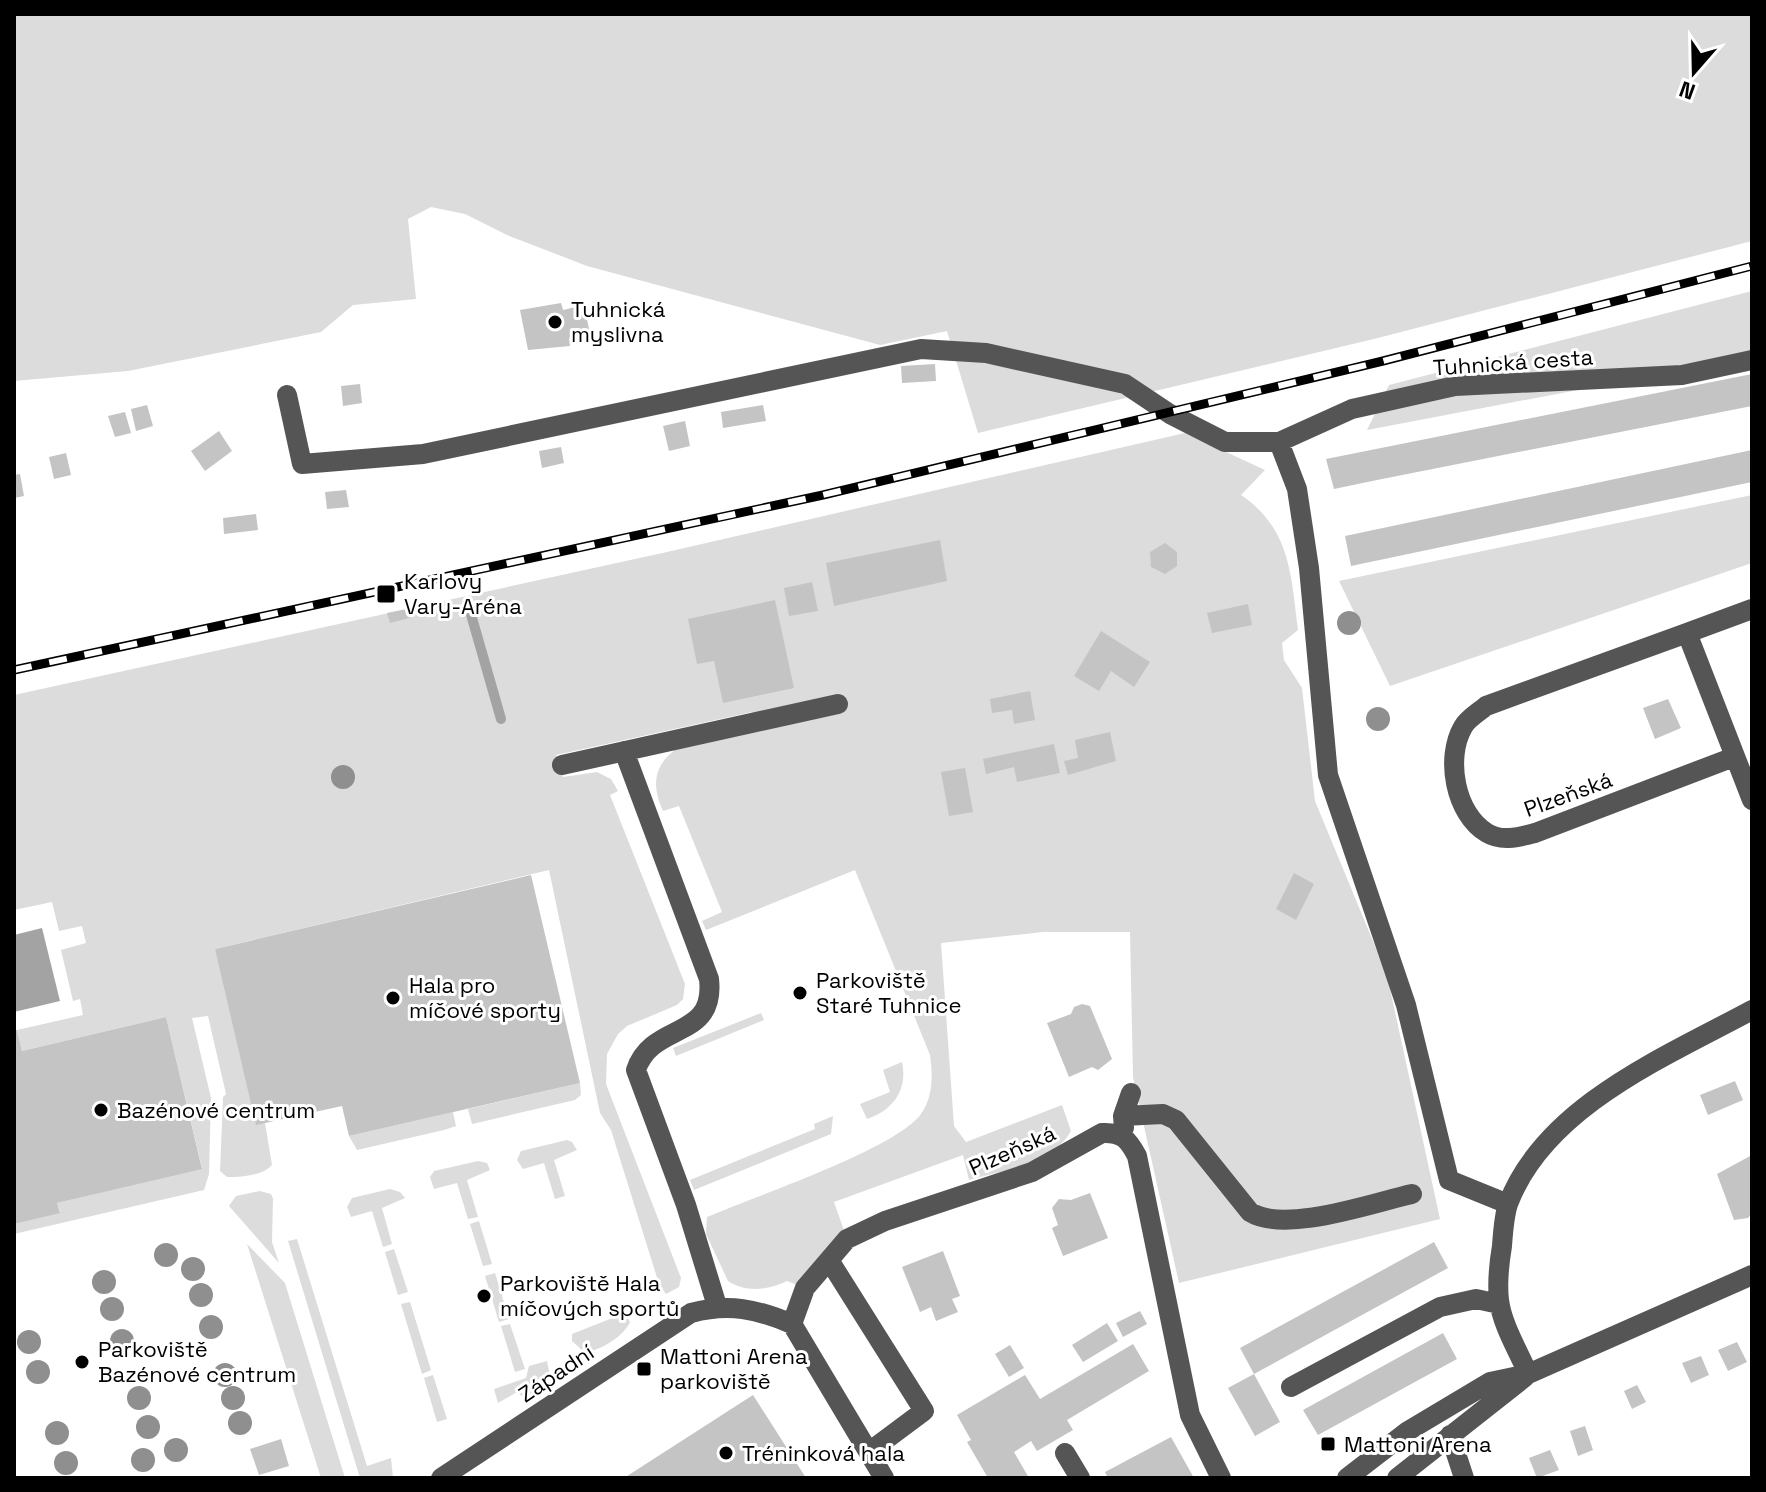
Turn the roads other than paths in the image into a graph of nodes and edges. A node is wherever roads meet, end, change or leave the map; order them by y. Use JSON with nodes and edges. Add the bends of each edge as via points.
{"nodes":[{"id":1,"x":1752,"y":360,"type":"edge"},
{"id":2,"x":287,"y":395,"type":"dead end"},
{"id":3,"x":1279,"y":442,"type":"junction"},
{"id":4,"x":1752,"y":609,"type":"edge"},
{"id":5,"x":1687,"y":633,"type":"junction"},
{"id":6,"x":838,"y":704,"type":"dead end"},
{"id":7,"x":624,"y":751,"type":"junction"},
{"id":8,"x":1734,"y":757,"type":"junction"},
{"id":9,"x":562,"y":765,"type":"dead end"},
{"id":10,"x":1752,"y":800,"type":"edge"},
{"id":11,"x":1752,"y":1010,"type":"edge"},
{"id":12,"x":1131,"y":1093,"type":"dead end"},
{"id":13,"x":1124,"y":1126,"type":"junction"},
{"id":14,"x":1412,"y":1194,"type":"dead end"},
{"id":15,"x":1508,"y":1204,"type":"junction"},
{"id":16,"x":829,"y":1260,"type":"junction"},
{"id":17,"x":1752,"y":1275,"type":"edge"},
{"id":18,"x":1499,"y":1304,"type":"junction"},
{"id":19,"x":717,"y":1306,"type":"junction"},
{"id":20,"x":792,"y":1324,"type":"junction"},
{"id":21,"x":1528,"y":1374,"type":"junction"},
{"id":22,"x":1291,"y":1387,"type":"dead end"},
{"id":23,"x":1450,"y":1435,"type":"junction"},
{"id":24,"x":869,"y":1452,"type":"junction"},
{"id":25,"x":1065,"y":1453,"type":"dead end"},
{"id":26,"x":441,"y":1478,"type":"edge"},
{"id":27,"x":884,"y":1478,"type":"edge"},
{"id":28,"x":1080,"y":1478,"type":"edge"},
{"id":29,"x":1221,"y":1478,"type":"edge"},
{"id":30,"x":1347,"y":1478,"type":"edge"},
{"id":31,"x":1397,"y":1478,"type":"edge"},
{"id":32,"x":1464,"y":1478,"type":"edge"}],
"edges":[{"from":1,"to":3,"type":"street","name":"Tuhnická cesta","via":[[1682,375],[1455,386],[1352,409]]},
{"from":2,"to":3,"type":"street","name":"Tuhnická cesta","via":[[302,464],[423,454],[921,349],[986,353],[1072,369],[1125,384],[1225,442]]},
{"from":3,"to":15,"type":"street","via":[[1297,489],[1309,568],[1328,775],[1406,1005],[1449,1180]]},
{"from":4,"to":5,"type":"street","name":"Plzeňská"},
{"from":5,"to":8,"type":"street"},
{"from":5,"to":8,"type":"street","name":"Plzeňská","via":[[1486,706],[1463,726],[1456,749],[1454,775],[1462,804],[1488,834],[1510,839]]},
{"from":6,"to":7,"type":"street"},
{"from":7,"to":9,"type":"street"},
{"from":7,"to":19,"type":"street","via":[[709,979],[707,1010],[645,1051],[636,1070]]},
{"from":8,"to":10,"type":"street"},
{"from":11,"to":15,"type":"street","via":[[1629,1076],[1582,1108],[1545,1144]]},
{"from":12,"to":13,"type":"street"},
{"from":13,"to":14,"type":"street","name":"Plzeňská","via":[[1163,1114],[1176,1120],[1250,1212],[1262,1219],[1309,1217]]},
{"from":13,"to":16,"type":"street","name":"Plzeňská","via":[[1032,1172],[885,1221],[847,1239]]},
{"from":13,"to":29,"type":"street","via":[[1137,1156],[1190,1415]]},
{"from":15,"to":18,"type":"street","via":[[1497,1277]]},
{"from":16,"to":20,"type":"street","name":"Plzeňská","via":[[805,1288]]},
{"from":16,"to":24,"type":"street","via":[[924,1411]]},
{"from":17,"to":21,"type":"street"},
{"from":18,"to":21,"type":"street"},
{"from":18,"to":22,"type":"street","via":[[1476,1299],[1440,1307]]},
{"from":19,"to":20,"type":"street","name":"Západní","via":[[760,1310]]},
{"from":19,"to":26,"type":"street","name":"Západní","via":[[691,1313],[654,1335]]},
{"from":20,"to":24,"type":"street"},
{"from":21,"to":23,"type":"street"},
{"from":21,"to":30,"type":"street","via":[[1490,1382],[1408,1431]]},
{"from":23,"to":31,"type":"street"},
{"from":23,"to":32,"type":"street"},
{"from":24,"to":27,"type":"street"},
{"from":25,"to":28,"type":"street"}]}
